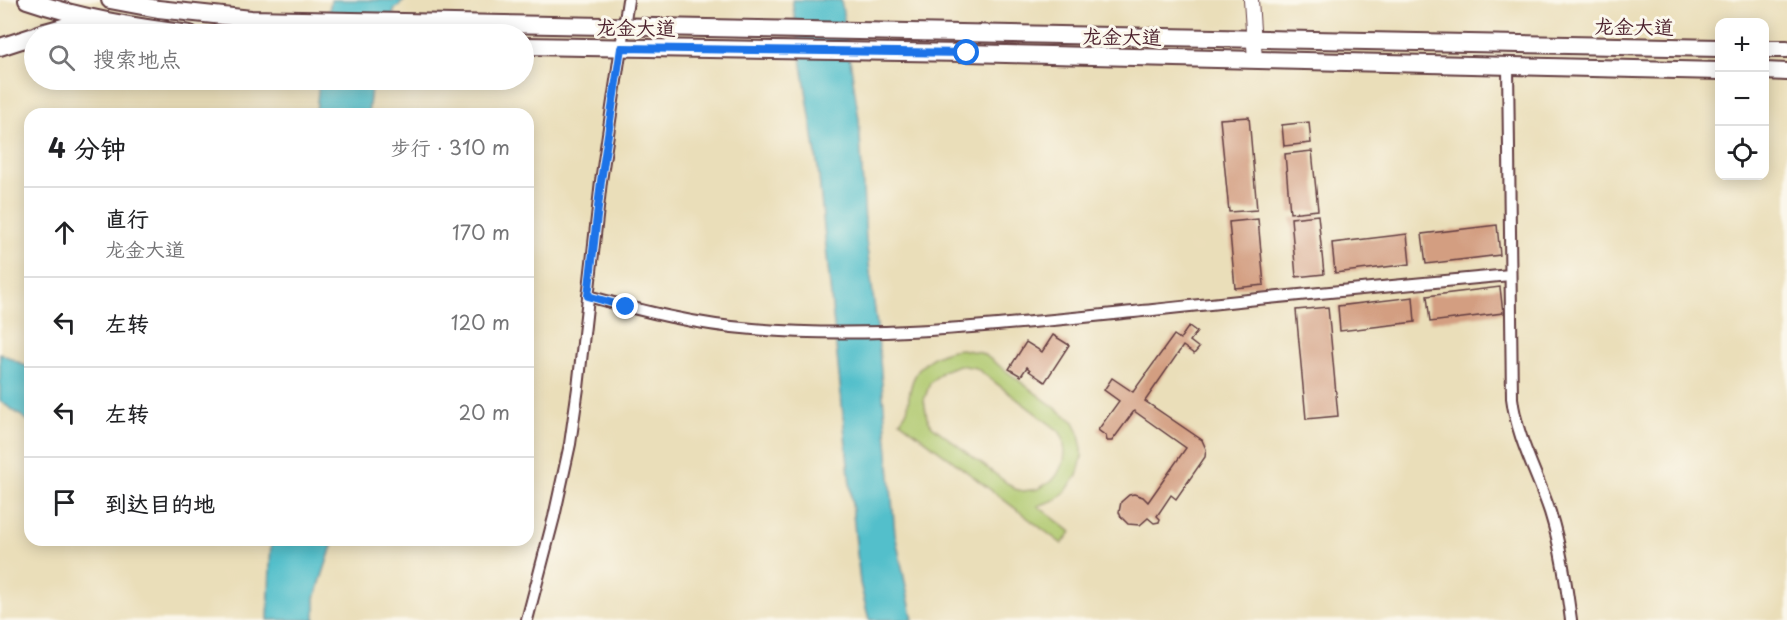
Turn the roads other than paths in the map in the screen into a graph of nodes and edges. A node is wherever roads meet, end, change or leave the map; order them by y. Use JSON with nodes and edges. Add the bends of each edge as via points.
{"nodes":[{"id":1,"x":27,"y":0,"type":"edge"},
{"id":2,"x":110,"y":0,"type":"edge"},
{"id":3,"x":628,"y":0,"type":"edge"},
{"id":4,"x":1251,"y":0,"type":"edge"},
{"id":5,"x":94,"y":18,"type":"junction"},
{"id":6,"x":74,"y":24,"type":"edge"},
{"id":7,"x":130,"y":24,"type":"edge"},
{"id":8,"x":512,"y":24,"type":"edge"},
{"id":9,"x":534,"y":24,"type":"edge"},
{"id":10,"x":625,"y":26,"type":"junction"},
{"id":11,"x":24,"y":39,"type":"edge"},
{"id":12,"x":1253,"y":39,"type":"junction"},
{"id":13,"x":534,"y":46,"type":"edge"},
{"id":14,"x":0,"y":47,"type":"edge"},
{"id":15,"x":621,"y":48,"type":"junction"},
{"id":16,"x":1715,"y":48,"type":"edge"},
{"id":17,"x":1769,"y":49,"type":"edge"},
{"id":18,"x":1787,"y":49,"type":"edge"},
{"id":19,"x":1254,"y":60,"type":"junction"},
{"id":20,"x":1508,"y":66,"type":"junction"},
{"id":21,"x":1715,"y":71,"type":"edge"},
{"id":22,"x":1769,"y":72,"type":"edge"},
{"id":23,"x":1787,"y":72,"type":"edge"},
{"id":24,"x":1510,"y":275,"type":"junction"},
{"id":25,"x":588,"y":296,"type":"junction"},
{"id":26,"x":527,"y":620,"type":"edge"},
{"id":27,"x":1571,"y":620,"type":"edge"}],
"edges":[{"from":1,"to":5,"type":"main road"},
{"from":2,"to":8,"type":"main road","name":"龙金大道","via":[[251,19]]},
{"from":3,"to":10,"type":"street"},
{"from":4,"to":12,"type":"street"},
{"from":5,"to":6,"type":"main road"},
{"from":5,"to":7,"type":"main road"},
{"from":9,"to":10,"type":"main road","name":"龙金大道"},
{"from":10,"to":12,"type":"main road","name":"龙金大道"},
{"from":10,"to":15,"type":"street"},
{"from":11,"to":14,"type":"main road"},
{"from":12,"to":16,"type":"main road","name":"龙金大道"},
{"from":12,"to":19,"type":"street"},
{"from":13,"to":15,"type":"main road","name":"龙金大道"},
{"from":15,"to":19,"type":"main road","name":"龙金大道"},
{"from":15,"to":25,"type":"street"},
{"from":17,"to":18,"type":"main road"},
{"from":19,"to":20,"type":"main road","name":"龙金大道"},
{"from":20,"to":21,"type":"main road","name":"龙金大道"},
{"from":20,"to":24,"type":"street"},
{"from":22,"to":23,"type":"main road"},
{"from":24,"to":25,"type":"street","via":[[1038,322],[885,333],[714,325]]},
{"from":24,"to":27,"type":"street","via":[[1514,415],[1557,535]]},
{"from":25,"to":26,"type":"street","via":[[570,444]]}]}
